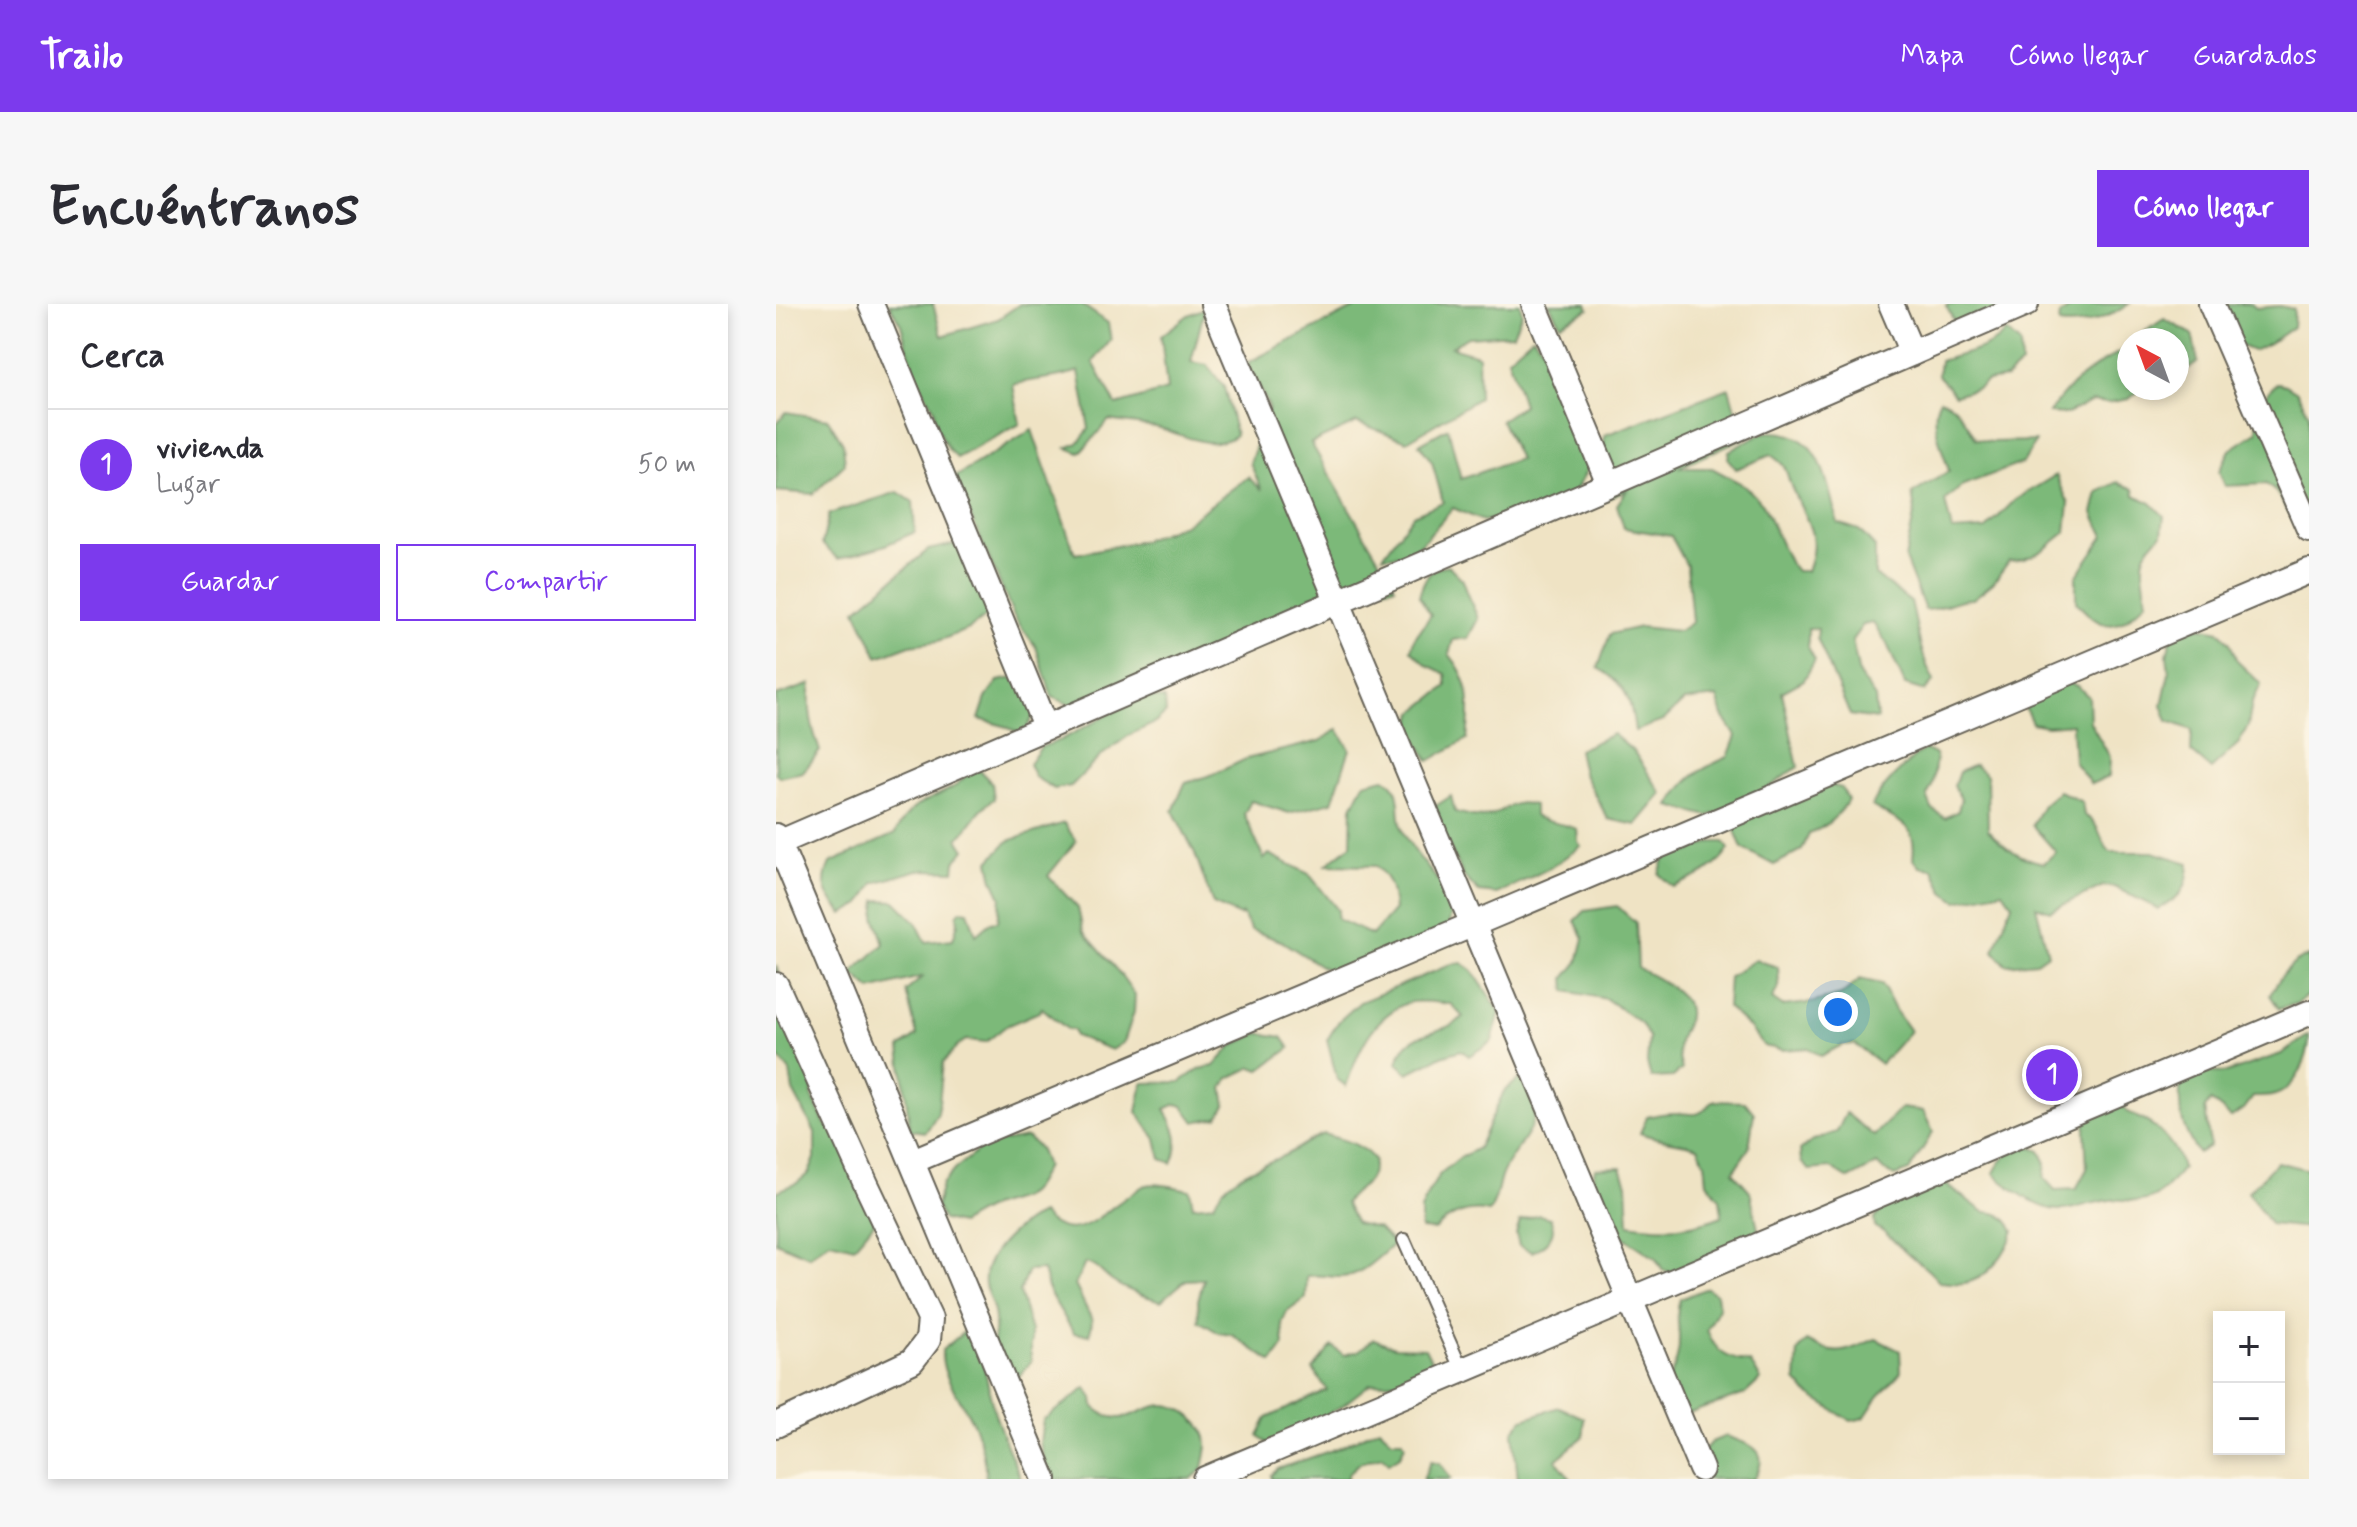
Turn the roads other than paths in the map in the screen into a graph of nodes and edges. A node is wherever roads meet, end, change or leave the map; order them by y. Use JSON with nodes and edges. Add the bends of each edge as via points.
{"nodes":[{"id":1,"x":871,"y":304,"type":"edge"},
{"id":2,"x":1213,"y":304,"type":"edge"},
{"id":3,"x":1534,"y":304,"type":"edge"},
{"id":4,"x":1891,"y":304,"type":"edge"},
{"id":5,"x":2026,"y":304,"type":"edge"},
{"id":6,"x":2211,"y":304,"type":"edge"},
{"id":7,"x":1912,"y":353,"type":"junction"},
{"id":8,"x":1609,"y":483,"type":"junction"},
{"id":9,"x":2309,"y":529,"type":"edge"},
{"id":10,"x":2309,"y":571,"type":"edge"},
{"id":11,"x":1336,"y":601,"type":"junction"},
{"id":12,"x":1045,"y":726,"type":"junction"},
{"id":13,"x":777,"y":841,"type":"edge"},
{"id":14,"x":1474,"y":923,"type":"junction"},
{"id":15,"x":776,"y":985,"type":"edge"},
{"id":16,"x":2309,"y":1013,"type":"edge"},
{"id":17,"x":913,"y":1161,"type":"junction"},
{"id":18,"x":1404,"y":1240,"type":"dead end"},
{"id":19,"x":1630,"y":1300,"type":"junction"},
{"id":20,"x":1462,"y":1371,"type":"junction"},
{"id":21,"x":776,"y":1425,"type":"edge"},
{"id":22,"x":1701,"y":1469,"type":"dead end"},
{"id":23,"x":1044,"y":1479,"type":"edge"},
{"id":24,"x":1205,"y":1479,"type":"edge"}],
"edges":[{"from":1,"to":12,"type":"street"},
{"from":2,"to":11,"type":"street"},
{"from":3,"to":8,"type":"street"},
{"from":4,"to":7,"type":"street"},
{"from":5,"to":7,"type":"street"},
{"from":6,"to":9,"type":"street"},
{"from":7,"to":8,"type":"street"},
{"from":8,"to":11,"type":"street"},
{"from":10,"to":14,"type":"street"},
{"from":11,"to":12,"type":"street"},
{"from":11,"to":14,"type":"street"},
{"from":12,"to":13,"type":"street"},
{"from":13,"to":17,"type":"street"},
{"from":14,"to":17,"type":"street"},
{"from":14,"to":19,"type":"street"},
{"from":15,"to":21,"type":"street","via":[[930,1319],[930,1330],[912,1361]]},
{"from":16,"to":19,"type":"street"},
{"from":17,"to":23,"type":"street"},
{"from":18,"to":20,"type":"lane"},
{"from":19,"to":20,"type":"street"},
{"from":19,"to":22,"type":"street"},
{"from":20,"to":24,"type":"street"}]}
